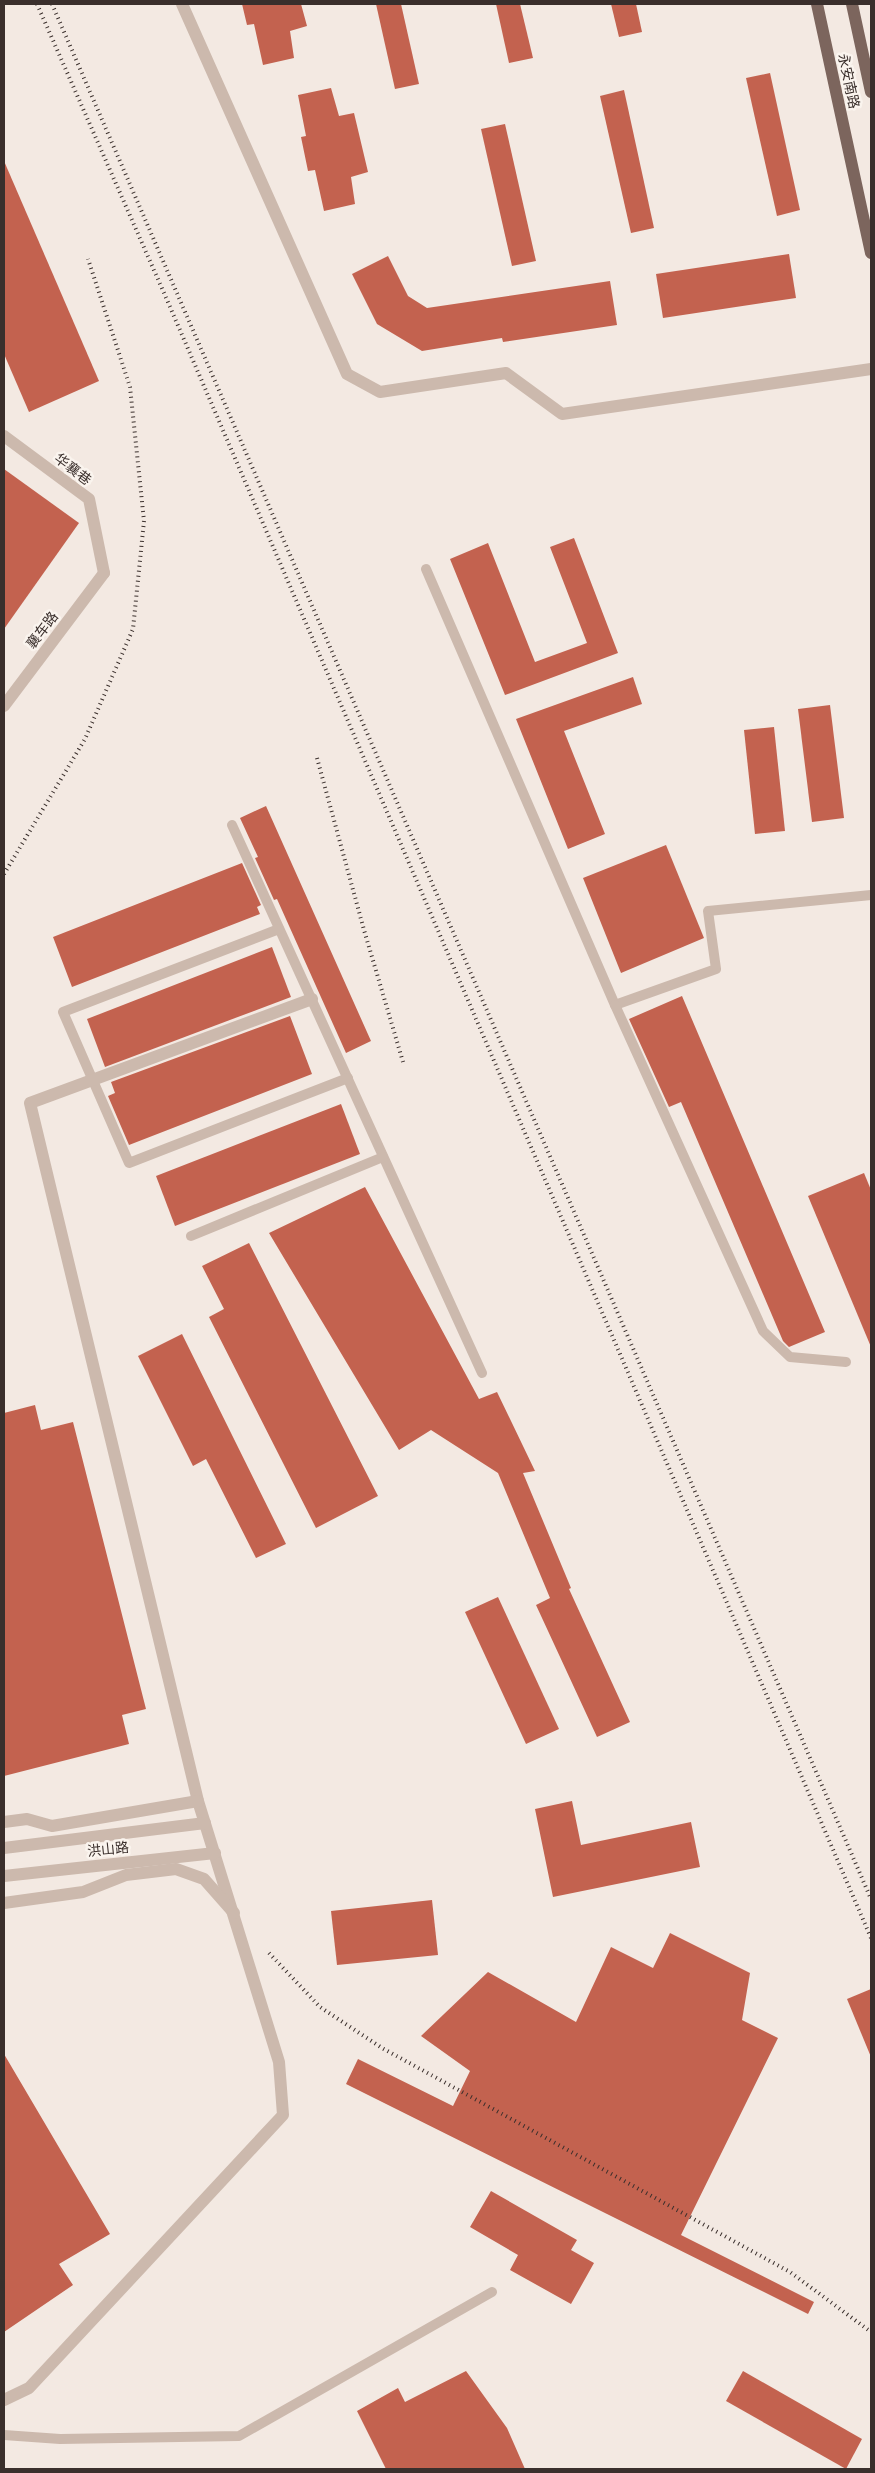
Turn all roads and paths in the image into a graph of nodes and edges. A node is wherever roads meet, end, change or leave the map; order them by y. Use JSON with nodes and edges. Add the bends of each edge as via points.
{"nodes":[{"id":1,"x":182,"y":4,"type":"edge"},
{"id":2,"x":817,"y":4,"type":"edge"},
{"id":3,"x":852,"y":4,"type":"edge"},
{"id":4,"x":871,"y":92,"type":"edge"},
{"id":5,"x":871,"y":253,"type":"edge"},
{"id":6,"x":871,"y":369,"type":"edge"},
{"id":7,"x":4,"y":436,"type":"edge"},
{"id":8,"x":426,"y":569,"type":"dead end"},
{"id":9,"x":104,"y":573,"type":"joint"},
{"id":10,"x":4,"y":706,"type":"edge"},
{"id":11,"x":232,"y":825,"type":"dead end"},
{"id":12,"x":871,"y":895,"type":"edge"},
{"id":13,"x":279,"y":929,"type":"junction"},
{"id":14,"x":312,"y":999,"type":"junction"},
{"id":15,"x":615,"y":1005,"type":"junction"},
{"id":16,"x":348,"y":1078,"type":"junction"},
{"id":17,"x":92,"y":1080,"type":"junction"},
{"id":18,"x":383,"y":1157,"type":"junction"},
{"id":19,"x":191,"y":1236,"type":"dead end"},
{"id":20,"x":846,"y":1362,"type":"dead end"},
{"id":21,"x":482,"y":1373,"type":"dead end"},
{"id":22,"x":198,"y":1801,"type":"junction"},
{"id":23,"x":4,"y":1822,"type":"edge"},
{"id":24,"x":205,"y":1823,"type":"junction"},
{"id":25,"x":4,"y":1848,"type":"edge"},
{"id":26,"x":215,"y":1853,"type":"junction"},
{"id":27,"x":4,"y":1876,"type":"edge"},
{"id":28,"x":4,"y":1903,"type":"edge"},
{"id":29,"x":234,"y":1913,"type":"junction"},
{"id":30,"x":492,"y":2292,"type":"dead end"},
{"id":31,"x":4,"y":2400,"type":"edge"},
{"id":32,"x":4,"y":2435,"type":"edge"}],
"edges":[{"from":1,"to":6,"type":"street","via":[[347,374],[380,392],[506,373],[562,414]]},
{"from":2,"to":5,"type":"main road","name":"永安南路"},
{"from":3,"to":4,"type":"main road","name":"永安南路"},
{"from":7,"to":9,"type":"street","name":"华襄巷","via":[[89,499]]},
{"from":8,"to":15,"type":"lane"},
{"from":9,"to":10,"type":"street","name":"襄车路"},
{"from":11,"to":13,"type":"lane"},
{"from":12,"to":15,"type":"lane","via":[[708,911],[716,969]]},
{"from":13,"to":14,"type":"lane"},
{"from":13,"to":17,"type":"lane","via":[[63,1012]]},
{"from":14,"to":16,"type":"lane"},
{"from":14,"to":17,"type":"street"},
{"from":15,"to":20,"type":"lane","via":[[763,1331],[790,1357]]},
{"from":16,"to":17,"type":"lane","via":[[129,1164]]},
{"from":16,"to":18,"type":"lane"},
{"from":17,"to":22,"type":"street","via":[[30,1103]]},
{"from":18,"to":19,"type":"lane"},
{"from":18,"to":21,"type":"lane"},
{"from":22,"to":23,"type":"street","via":[[52,1826],[27,1819]]},
{"from":22,"to":24,"type":"street"},
{"from":24,"to":25,"type":"street","name":"洪山路"},
{"from":24,"to":26,"type":"street"},
{"from":26,"to":27,"type":"street","name":"洪山路"},
{"from":26,"to":29,"type":"street"},
{"from":28,"to":29,"type":"street","via":[[83,1892],[126,1875],[176,1869],[204,1879]]},
{"from":29,"to":31,"type":"street","via":[[279,2062],[283,2115],[29,2388]]},
{"from":30,"to":32,"type":"lane","via":[[239,2436],[60,2439]]}]}
